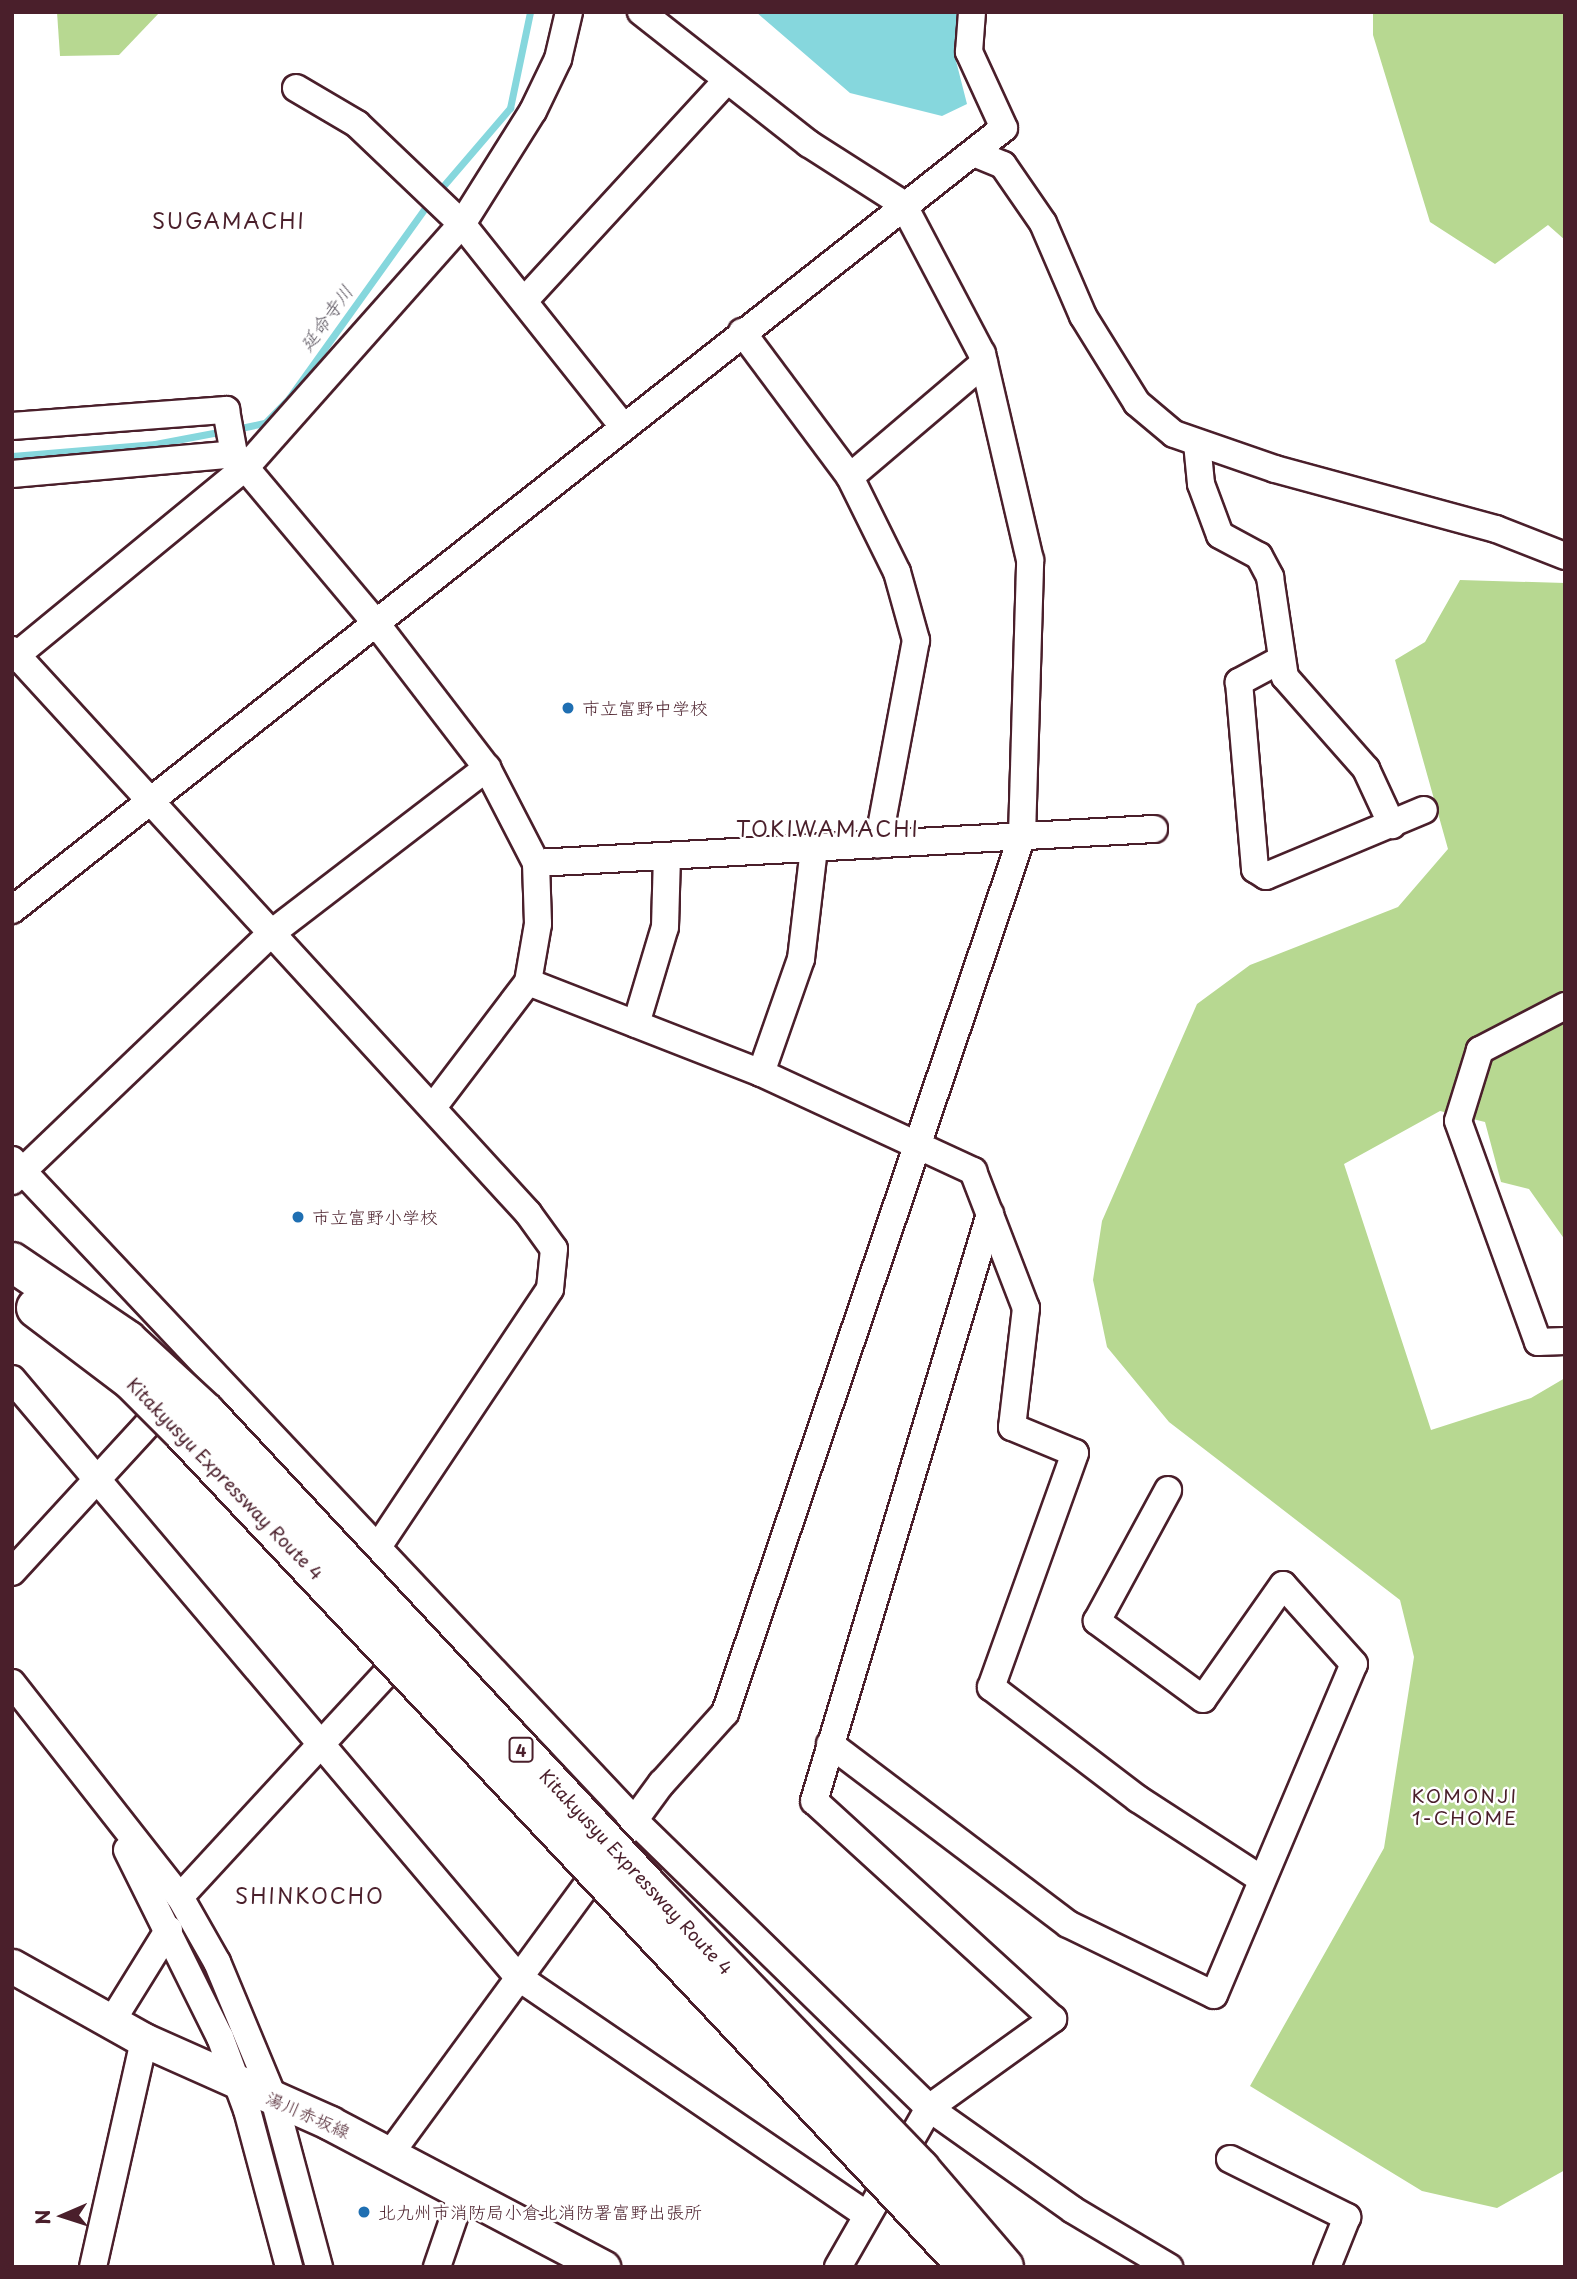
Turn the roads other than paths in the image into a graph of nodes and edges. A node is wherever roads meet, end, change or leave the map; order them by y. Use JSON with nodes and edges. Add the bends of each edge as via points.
{"nodes":[{"id":1,"x":569,"y":12,"type":"edge"},
{"id":2,"x":641,"y":12,"type":"edge"},
{"id":3,"x":972,"y":12,"type":"edge"},
{"id":4,"x":727,"y":80,"type":"junction"},
{"id":5,"x":296,"y":88,"type":"dead end"},
{"id":6,"x":976,"y":155,"type":"junction"},
{"id":7,"x":903,"y":204,"type":"junction"},
{"id":8,"x":462,"y":224,"type":"junction"},
{"id":9,"x":524,"y":301,"type":"junction"},
{"id":10,"x":742,"y":332,"type":"junction"},
{"id":11,"x":984,"y":363,"type":"junction"},
{"id":12,"x":622,"y":425,"type":"junction"},
{"id":13,"x":12,"y":426,"type":"edge"},
{"id":14,"x":1198,"y":443,"type":"junction"},
{"id":15,"x":241,"y":460,"type":"junction"},
{"id":16,"x":12,"y":474,"type":"edge"},
{"id":17,"x":850,"y":477,"type":"junction"},
{"id":18,"x":1565,"y":556,"type":"edge"},
{"id":19,"x":375,"y":622,"type":"junction"},
{"id":20,"x":14,"y":654,"type":"edge"},
{"id":21,"x":1280,"y":660,"type":"junction"},
{"id":22,"x":486,"y":768,"type":"junction"},
{"id":23,"x":152,"y":800,"type":"junction"},
{"id":24,"x":1424,"y":810,"type":"dead end"},
{"id":25,"x":1392,"y":825,"type":"junction"},
{"id":26,"x":1154,"y":829,"type":"dead end"},
{"id":27,"x":1022,"y":836,"type":"junction"},
{"id":28,"x":878,"y":844,"type":"junction"},
{"id":29,"x":814,"y":848,"type":"junction"},
{"id":30,"x":667,"y":856,"type":"junction"},
{"id":31,"x":536,"y":863,"type":"junction"},
{"id":32,"x":12,"y":910,"type":"edge"},
{"id":33,"x":273,"y":932,"type":"junction"},
{"id":34,"x":528,"y":982,"type":"junction"},
{"id":35,"x":1565,"y":1006,"type":"edge"},
{"id":36,"x":636,"y":1024,"type":"junction"},
{"id":37,"x":761,"y":1073,"type":"junction"},
{"id":38,"x":433,"y":1107,"type":"junction"},
{"id":39,"x":916,"y":1141,"type":"junction"},
{"id":40,"x":16,"y":1171,"type":"edge"},
{"id":41,"x":990,"y":1214,"type":"junction"},
{"id":42,"x":12,"y":1262,"type":"edge"},
{"id":43,"x":12,"y":1292,"type":"edge"},
{"id":44,"x":1565,"y":1341,"type":"edge"},
{"id":45,"x":205,"y":1361,"type":"junction"},
{"id":46,"x":12,"y":1379,"type":"edge"},
{"id":47,"x":100,"y":1477,"type":"junction"},
{"id":48,"x":1168,"y":1490,"type":"dead end"},
{"id":49,"x":378,"y":1547,"type":"junction"},
{"id":50,"x":12,"y":1572,"type":"edge"},
{"id":51,"x":441,"y":1614,"type":"junction"},
{"id":52,"x":12,"y":1683,"type":"edge"},
{"id":53,"x":322,"y":1744,"type":"junction"},
{"id":54,"x":830,"y":1744,"type":"junction"},
{"id":55,"x":98,"y":1796,"type":"junction"},
{"id":56,"x":636,"y":1822,"type":"junction"},
{"id":57,"x":1261,"y":1879,"type":"junction"},
{"id":58,"x":180,"y":1897,"type":"junction"},
{"id":59,"x":169,"y":1929,"type":"junction"},
{"id":60,"x":12,"y":1966,"type":"edge"},
{"id":61,"x":518,"y":1977,"type":"junction"},
{"id":62,"x":112,"y":2021,"type":"junction"},
{"id":63,"x":144,"y":2040,"type":"junction"},
{"id":64,"x":238,"y":2085,"type":"junction"},
{"id":65,"x":274,"y":2099,"type":"junction"},
{"id":66,"x":929,"y":2108,"type":"junction"},
{"id":67,"x":390,"y":2154,"type":"junction"},
{"id":68,"x":1230,"y":2159,"type":"dead end"},
{"id":69,"x":462,"y":2194,"type":"junction"},
{"id":70,"x":866,"y":2214,"type":"junction"},
{"id":71,"x":93,"y":2267,"type":"edge"},
{"id":72,"x":289,"y":2267,"type":"edge"},
{"id":73,"x":319,"y":2267,"type":"edge"},
{"id":74,"x":437,"y":2267,"type":"edge"},
{"id":75,"x":603,"y":2267,"type":"edge"},
{"id":76,"x":838,"y":2267,"type":"edge"},
{"id":77,"x":968,"y":2267,"type":"edge"},
{"id":78,"x":1004,"y":2267,"type":"edge"},
{"id":79,"x":1169,"y":2267,"type":"edge"},
{"id":80,"x":1327,"y":2267,"type":"edge"}],
"edges":[{"from":1,"to":8,"type":"street","via":[[558,59],[533,111]]},
{"from":2,"to":4,"type":"street"},
{"from":3,"to":6,"type":"street","via":[[969,52],[1004,128]]},
{"from":4,"to":7,"type":"street","via":[[809,144]]},
{"from":4,"to":9,"type":"street"},
{"from":5,"to":8,"type":"street","via":[[357,124]]},
{"from":6,"to":7,"type":"street"},
{"from":6,"to":14,"type":"street","via":[[1003,165],[1043,223],[1083,316],[1137,403],[1174,434]]},
{"from":7,"to":10,"type":"street"},
{"from":7,"to":11,"type":"street"},
{"from":8,"to":9,"type":"street"},
{"from":8,"to":15,"type":"street"},
{"from":9,"to":12,"type":"street"},
{"from":10,"to":12,"type":"street"},
{"from":10,"to":17,"type":"street"},
{"from":11,"to":17,"type":"street"},
{"from":11,"to":27,"type":"street","via":[[1030,560]]},
{"from":12,"to":19,"type":"street"},
{"from":13,"to":15,"type":"street","via":[[226,411]]},
{"from":14,"to":18,"type":"street","via":[[1496,529]]},
{"from":14,"to":21,"type":"street","via":[[1201,484],[1220,535],[1259,556],[1270,576]]},
{"from":15,"to":16,"type":"street"},
{"from":15,"to":19,"type":"street"},
{"from":15,"to":20,"type":"street"},
{"from":17,"to":28,"type":"street","via":[[897,572],[916,640]]},
{"from":19,"to":22,"type":"street"},
{"from":19,"to":23,"type":"street"},
{"from":20,"to":23,"type":"street"},
{"from":21,"to":25,"type":"street","via":[[1285,677],[1366,769]]},
{"from":21,"to":25,"type":"street","via":[[1240,682],[1255,869],[1266,876]]},
{"from":22,"to":31,"type":"street"},
{"from":22,"to":33,"type":"street"},
{"from":23,"to":32,"type":"street"},
{"from":23,"to":33,"type":"street"},
{"from":24,"to":25,"type":"street"},
{"from":26,"to":27,"type":"street"},
{"from":27,"to":28,"type":"street"},
{"from":27,"to":39,"type":"street"},
{"from":28,"to":29,"type":"street"},
{"from":29,"to":30,"type":"street"},
{"from":29,"to":37,"type":"street","via":[[801,959]]},
{"from":30,"to":31,"type":"street"},
{"from":30,"to":36,"type":"street","via":[[665,927]]},
{"from":31,"to":34,"type":"street","via":[[538,924]]},
{"from":33,"to":38,"type":"street"},
{"from":33,"to":40,"type":"street"},
{"from":34,"to":36,"type":"street"},
{"from":34,"to":38,"type":"street"},
{"from":35,"to":44,"type":"street","via":[[1480,1050],[1458,1121],[1538,1342]]},
{"from":36,"to":37,"type":"street"},
{"from":37,"to":39,"type":"street"},
{"from":38,"to":49,"type":"street","via":[[554,1249],[550,1289]]},
{"from":39,"to":41,"type":"street","via":[[973,1171]]},
{"from":39,"to":56,"type":"street","via":[[725,1713],[662,1783]]},
{"from":40,"to":45,"type":"street"},
{"from":41,"to":54,"type":"street"},
{"from":41,"to":57,"type":"street","via":[[1026,1308],[1012,1427],[1075,1453],[991,1687],[1138,1799]]},
{"from":42,"to":78,"type":"highway","name":"Kitakyusyu Expressway Route 4","number":"4","bridge":true,"via":[[127,1340],[206,1413],[648,1887],[920,2169]]},
{"from":43,"to":77,"type":"highway","name":"Kitakyusyu Expressway Route 4","number":"4","bridge":true,"via":[[132,1381],[181,1430]]},
{"from":45,"to":47,"type":"street"},
{"from":45,"to":49,"type":"street"},
{"from":46,"to":47,"type":"street"},
{"from":47,"to":50,"type":"street"},
{"from":47,"to":53,"type":"street"},
{"from":48,"to":57,"type":"street","via":[[1097,1621],[1203,1699],[1283,1586],[1354,1664]]},
{"from":49,"to":51,"type":"street"},
{"from":51,"to":53,"type":"street"},
{"from":51,"to":56,"type":"street"},
{"from":52,"to":55,"type":"street"},
{"from":53,"to":58,"type":"street"},
{"from":53,"to":61,"type":"street"},
{"from":54,"to":57,"type":"street","via":[[1068,1924],[1214,1995]]},
{"from":54,"to":66,"type":"street","via":[[814,1801],[1053,2019]]},
{"from":55,"to":58,"type":"street"},
{"from":55,"to":59,"type":"street"},
{"from":56,"to":61,"type":"street"},
{"from":56,"to":66,"type":"street"},
{"from":58,"to":65,"type":"street","via":[[222,1974]]},
{"from":59,"to":62,"type":"street"},
{"from":59,"to":64,"type":"street"},
{"from":60,"to":62,"type":"main road","name":"湯川赤坂線"},
{"from":61,"to":67,"type":"street"},
{"from":61,"to":70,"type":"street"},
{"from":62,"to":63,"type":"main road","name":"湯川赤坂線"},
{"from":63,"to":64,"type":"main road","name":"湯川赤坂線"},
{"from":63,"to":71,"type":"street"},
{"from":64,"to":65,"type":"main road","name":"湯川赤坂線"},
{"from":64,"to":72,"type":"street"},
{"from":65,"to":67,"type":"main road","name":"湯川赤坂線"},
{"from":65,"to":73,"type":"street"},
{"from":66,"to":70,"type":"street"},
{"from":66,"to":79,"type":"street","via":[[1073,2210]]},
{"from":67,"to":69,"type":"main road","name":"湯川赤坂線"},
{"from":68,"to":80,"type":"street","via":[[1348,2217]]},
{"from":69,"to":74,"type":"street"},
{"from":69,"to":75,"type":"main road","name":"湯川赤坂線"},
{"from":70,"to":76,"type":"street"}]}
